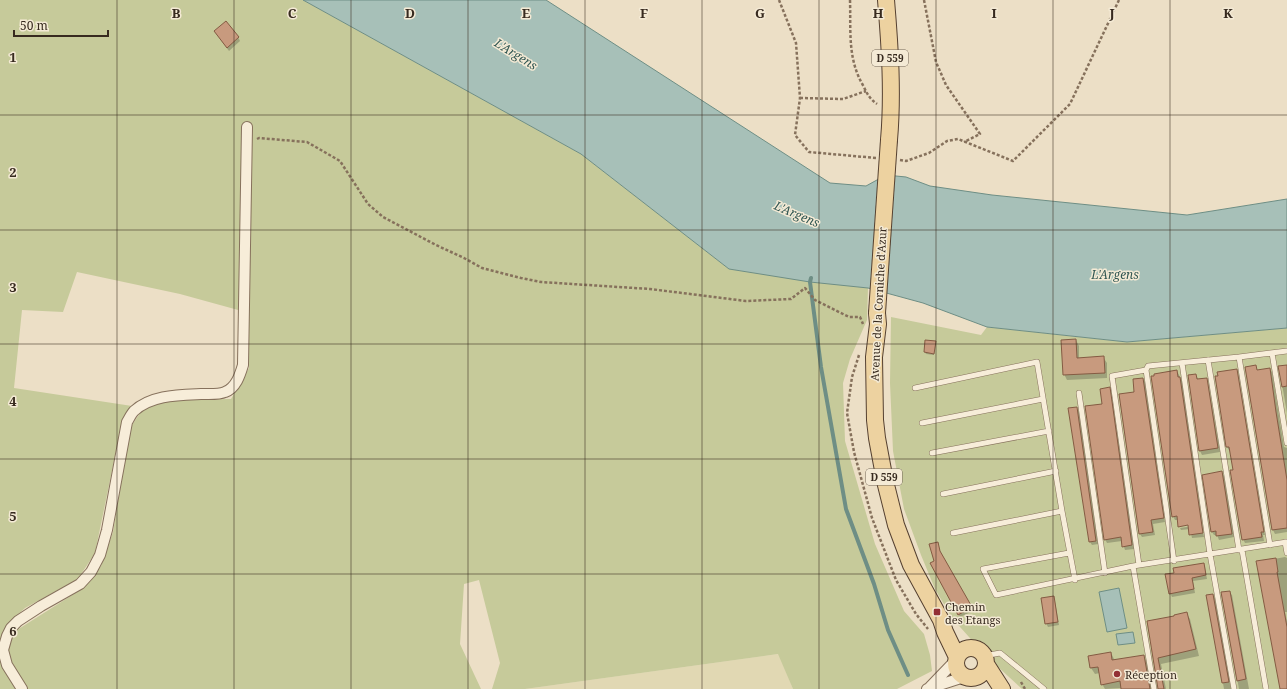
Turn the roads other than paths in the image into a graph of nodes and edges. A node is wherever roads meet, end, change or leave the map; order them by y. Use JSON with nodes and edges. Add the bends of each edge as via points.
{"nodes":[{"id":1,"x":886,"y":0,"type":"edge"},
{"id":2,"x":247,"y":127,"type":"dead end"},
{"id":3,"x":1287,"y":352,"type":"edge"},
{"id":4,"x":1272,"y":353,"type":"junction"},
{"id":5,"x":1239,"y":357,"type":"junction"},
{"id":6,"x":1208,"y":360,"type":"junction"},
{"id":7,"x":1182,"y":363,"type":"junction"},
{"id":8,"x":1146,"y":370,"type":"junction"},
{"id":9,"x":915,"y":388,"type":"dead end"},
{"id":10,"x":1079,"y":394,"type":"dead end"},
{"id":11,"x":1043,"y":398,"type":"junction"},
{"id":12,"x":922,"y":423,"type":"dead end"},
{"id":13,"x":1049,"y":431,"type":"junction"},
{"id":14,"x":1287,"y":443,"type":"edge"},
{"id":15,"x":932,"y":453,"type":"dead end"},
{"id":16,"x":1056,"y":471,"type":"junction"},
{"id":17,"x":944,"y":494,"type":"dead end"},
{"id":18,"x":1062,"y":512,"type":"junction"},
{"id":19,"x":954,"y":533,"type":"dead end"},
{"id":20,"x":1286,"y":542,"type":"edge"},
{"id":21,"x":1270,"y":545,"type":"junction"},
{"id":22,"x":1240,"y":550,"type":"junction"},
{"id":23,"x":1287,"y":553,"type":"edge"},
{"id":24,"x":1069,"y":554,"type":"junction"},
{"id":25,"x":1210,"y":554,"type":"junction"},
{"id":26,"x":1174,"y":561,"type":"junction"},
{"id":27,"x":1136,"y":566,"type":"junction"},
{"id":28,"x":1106,"y":573,"type":"junction"},
{"id":29,"x":1075,"y":580,"type":"junction"},
{"id":30,"x":941,"y":620,"type":"junction"},
{"id":31,"x":981,"y":656,"type":"junction"},
{"id":32,"x":956,"y":659,"type":"junction"},
{"id":33,"x":970,"y":677,"type":"junction"},
{"id":34,"x":928,"y":688,"type":"edge"},
{"id":35,"x":22,"y":689,"type":"edge"},
{"id":36,"x":996,"y":689,"type":"edge"},
{"id":37,"x":1002,"y":689,"type":"edge"},
{"id":38,"x":1044,"y":689,"type":"edge"},
{"id":39,"x":1154,"y":689,"type":"edge"},
{"id":40,"x":1234,"y":689,"type":"edge"},
{"id":41,"x":1266,"y":689,"type":"edge"}],
"edges":[{"from":1,"to":30,"type":"main road","name":"Avenue de la Corniche d'Azur","number":"D 559","bridge":true,"via":[[891,115],[874,357],[875,420],[885,481],[896,525],[909,558]]},
{"from":2,"to":35,"type":"street","via":[[244,365],[240,376],[234,386],[226,392],[172,395],[152,400],[133,412],[128,422],[107,530],[100,555],[91,572],[80,584],[18,621],[7,636],[3,650],[7,665]]},
{"from":3,"to":4,"type":"lane"},
{"from":4,"to":5,"type":"lane"},
{"from":4,"to":14,"type":"lane"},
{"from":5,"to":6,"type":"lane"},
{"from":5,"to":21,"type":"lane"},
{"from":6,"to":7,"type":"lane"},
{"from":6,"to":22,"type":"lane"},
{"from":7,"to":8,"type":"lane","via":[[1148,366]]},
{"from":7,"to":25,"type":"lane"},
{"from":8,"to":26,"type":"lane"},
{"from":8,"to":27,"type":"lane","via":[[1112,376]]},
{"from":9,"to":11,"type":"lane","via":[[1037,362]]},
{"from":10,"to":28,"type":"lane"},
{"from":11,"to":12,"type":"lane"},
{"from":11,"to":13,"type":"lane"},
{"from":13,"to":15,"type":"lane"},
{"from":13,"to":16,"type":"lane"},
{"from":16,"to":17,"type":"lane"},
{"from":16,"to":18,"type":"lane"},
{"from":18,"to":19,"type":"lane"},
{"from":18,"to":24,"type":"lane"},
{"from":20,"to":21,"type":"lane"},
{"from":20,"to":23,"type":"lane"},
{"from":21,"to":22,"type":"lane"},
{"from":22,"to":25,"type":"lane"},
{"from":22,"to":41,"type":"lane"},
{"from":24,"to":29,"type":"lane"},
{"from":24,"to":29,"type":"lane","via":[[983,569],[996,595]]},
{"from":25,"to":26,"type":"lane"},
{"from":25,"to":40,"type":"lane"},
{"from":26,"to":27,"type":"lane"},
{"from":27,"to":28,"type":"lane"},
{"from":27,"to":39,"type":"lane"},
{"from":28,"to":29,"type":"lane"},
{"from":30,"to":31,"type":"main road","name":"Avenue de la Corniche d'Azur","number":"D 559"},
{"from":30,"to":32,"type":"main road","name":"Avenue de la Corniche d'Azur","number":"D 559"},
{"from":31,"to":32,"type":"main road","via":[[963,650]]},
{"from":31,"to":33,"type":"main road","via":[[983,672]]},
{"from":31,"to":37,"type":"main road","name":"Avenue de la Corniche d'Azur","number":"D 559"},
{"from":31,"to":38,"type":"lane","via":[[1000,653]]},
{"from":32,"to":33,"type":"main road","via":[[957,670]]},
{"from":32,"to":34,"type":"street"},
{"from":33,"to":34,"type":"street"},
{"from":33,"to":36,"type":"main road"}]}
